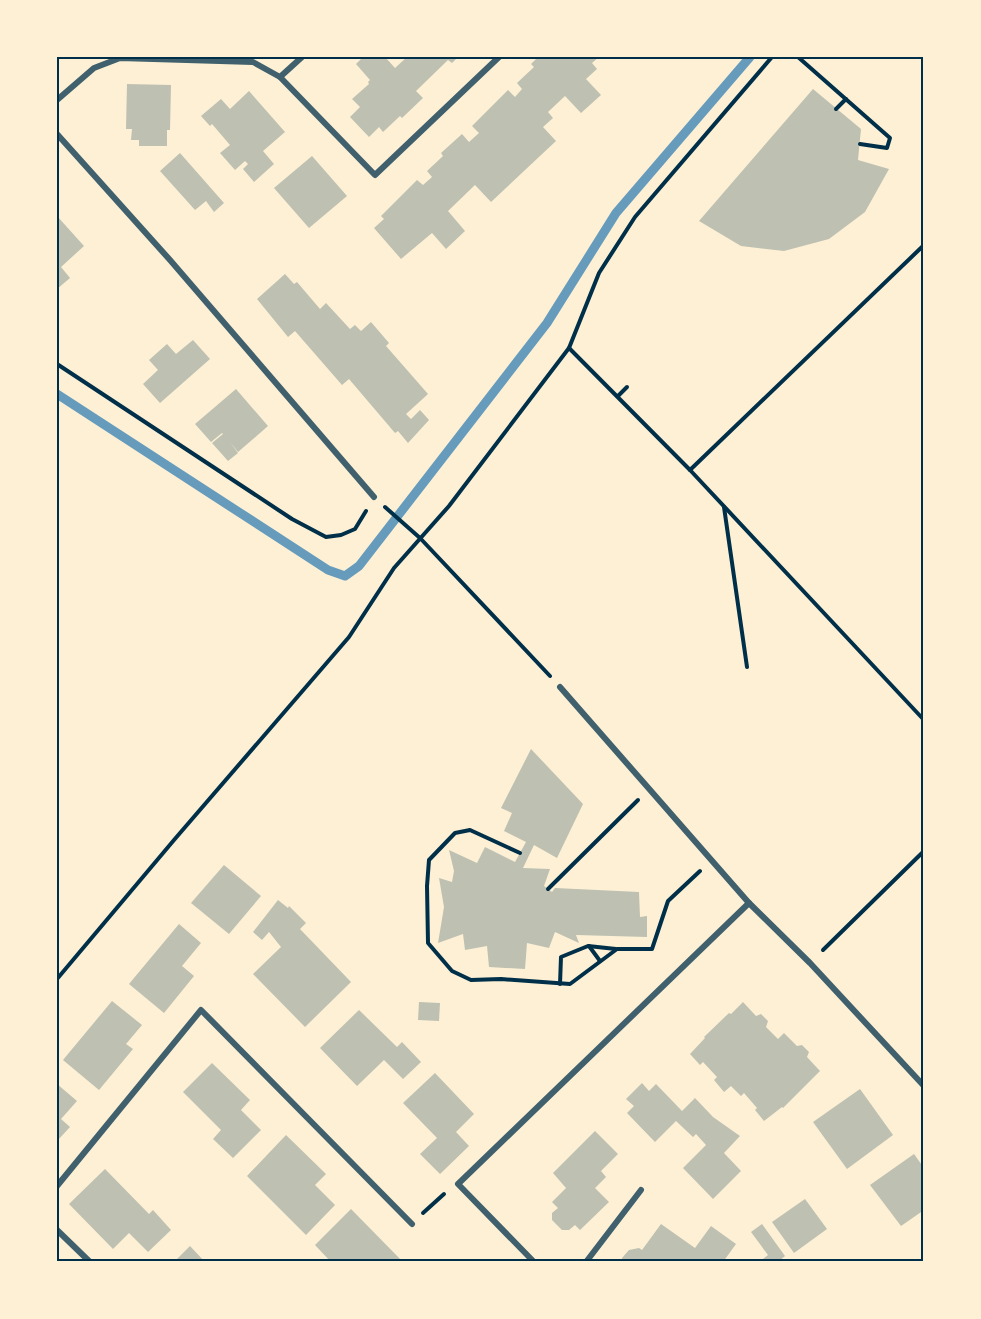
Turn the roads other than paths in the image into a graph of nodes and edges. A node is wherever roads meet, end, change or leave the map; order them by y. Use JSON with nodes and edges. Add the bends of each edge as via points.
{"nodes":[{"id":1,"x":302,"y":57,"type":"edge"},
{"id":2,"x":499,"y":57,"type":"edge"},
{"id":3,"x":280,"y":77,"type":"junction"},
{"id":4,"x":57,"y":100,"type":"edge"},
{"id":5,"x":57,"y":134,"type":"edge"},
{"id":6,"x":374,"y":497,"type":"road end"},
{"id":7,"x":560,"y":687,"type":"road end"},
{"id":8,"x":749,"y":903,"type":"junction"},
{"id":9,"x":924,"y":1086,"type":"edge"},
{"id":10,"x":57,"y":1185,"type":"edge"},
{"id":11,"x":640,"y":1190,"type":"dead end"},
{"id":12,"x":412,"y":1224,"type":"dead end"},
{"id":13,"x":57,"y":1230,"type":"edge"},
{"id":14,"x":90,"y":1262,"type":"edge"},
{"id":15,"x":534,"y":1262,"type":"edge"},
{"id":16,"x":586,"y":1262,"type":"edge"}],
"edges":[{"from":1,"to":3,"type":"street"},
{"from":2,"to":3,"type":"street","via":[[375,176]]},
{"from":3,"to":4,"type":"street","via":[[253,62],[120,58],[94,68]]},
{"from":5,"to":6,"type":"street"},
{"from":7,"to":8,"type":"street"},
{"from":8,"to":9,"type":"street"},
{"from":8,"to":15,"type":"street","via":[[458,1184]]},
{"from":10,"to":12,"type":"street","via":[[201,1010]]},
{"from":11,"to":16,"type":"street"},
{"from":13,"to":14,"type":"street"}]}
